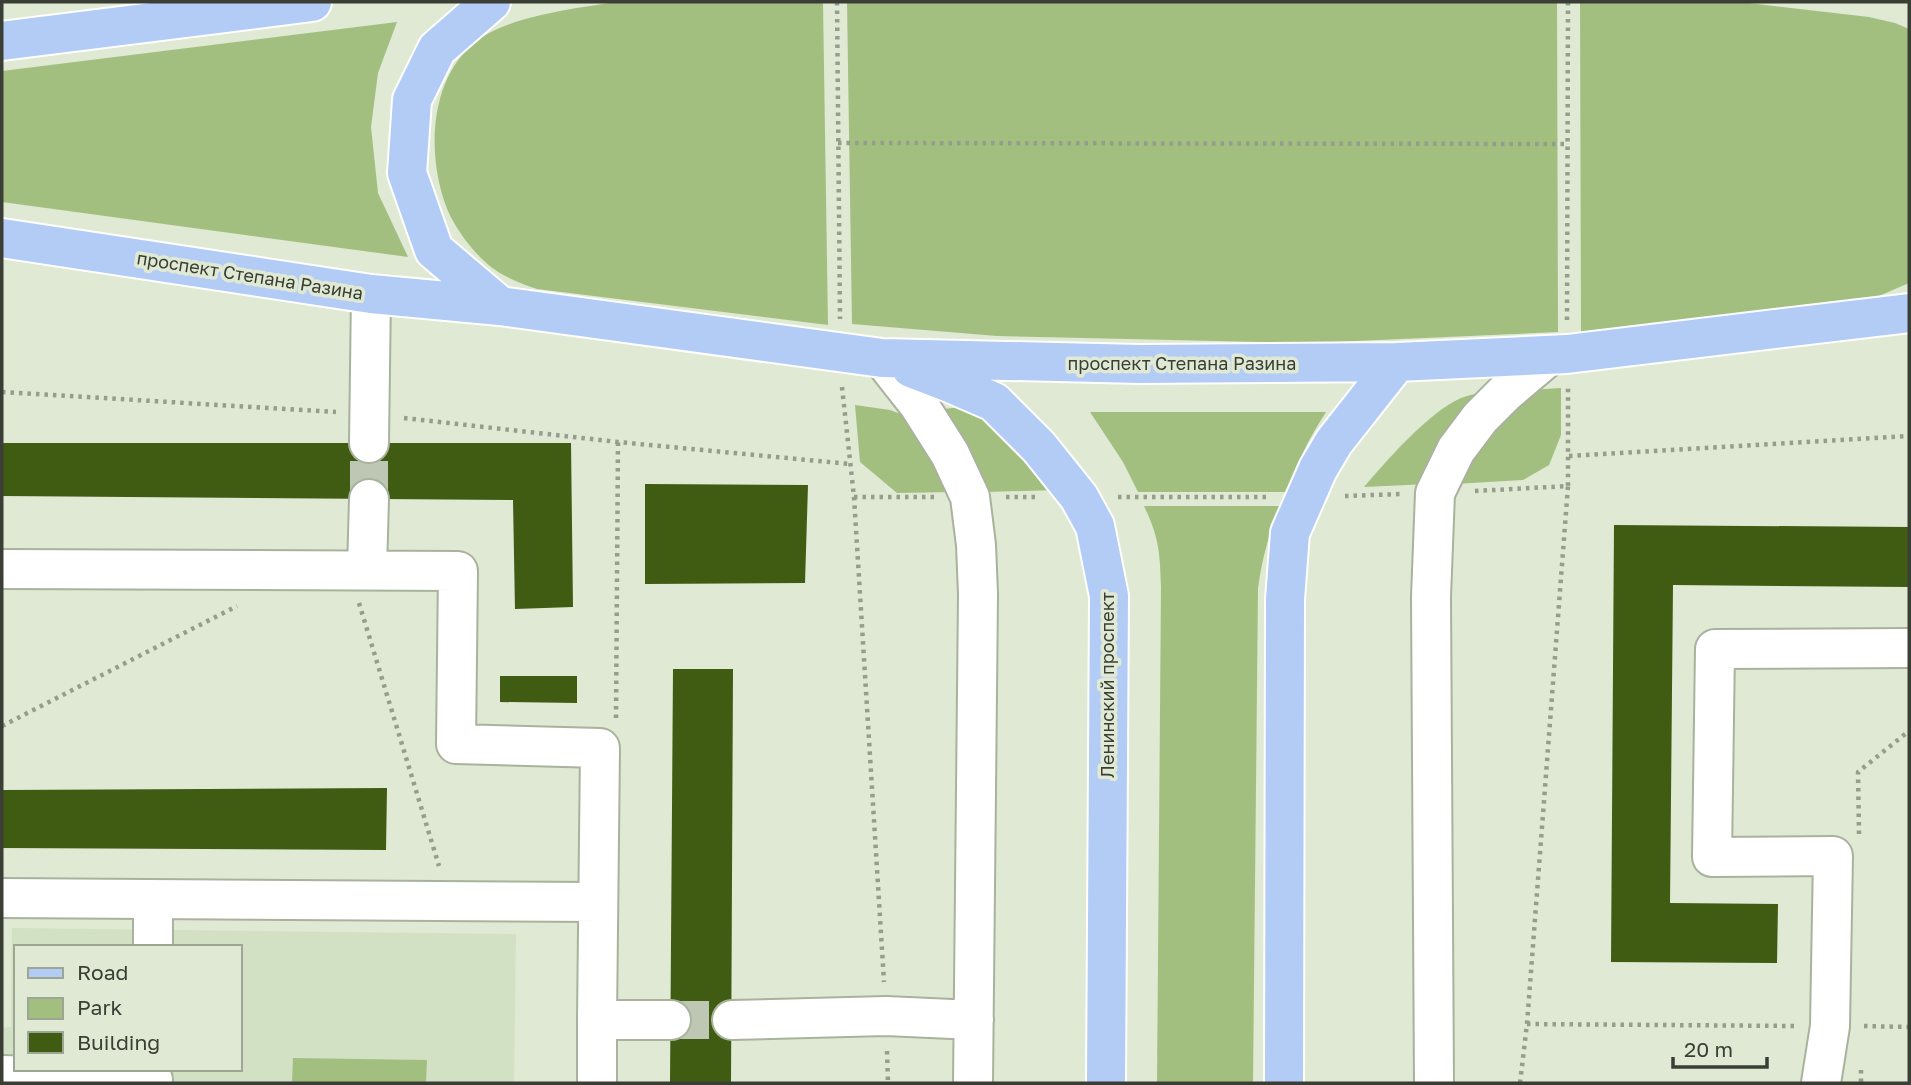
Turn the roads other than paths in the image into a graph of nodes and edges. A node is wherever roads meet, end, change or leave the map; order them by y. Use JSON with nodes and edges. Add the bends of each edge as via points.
{"nodes":[{"id":1,"x":312,"y":2,"type":"edge"},
{"id":2,"x":491,"y":2,"type":"edge"},
{"id":3,"x":2,"y":41,"type":"edge"},
{"id":4,"x":2,"y":238,"type":"edge"},
{"id":5,"x":372,"y":294,"type":"junction"},
{"id":6,"x":1909,"y":298,"type":"edge"},
{"id":7,"x":500,"y":306,"type":"junction"},
{"id":8,"x":1909,"y":313,"type":"edge"},
{"id":9,"x":1865,"y":318,"type":"junction"},
{"id":10,"x":1550,"y":355,"type":"junction"},
{"id":11,"x":882,"y":358,"type":"junction"},
{"id":12,"x":1396,"y":362,"type":"junction"},
{"id":13,"x":369,"y":428,"type":"tunnel mouth"},
{"id":14,"x":369,"y":499,"type":"tunnel mouth"},
{"id":15,"x":2,"y":569,"type":"edge"},
{"id":16,"x":358,"y":570,"type":"junction"},
{"id":17,"x":1909,"y":648,"type":"edge"},
{"id":18,"x":2,"y":898,"type":"edge"},
{"id":19,"x":153,"y":901,"type":"junction"},
{"id":20,"x":597,"y":902,"type":"junction"},
{"id":21,"x":153,"y":945,"type":"edge"},
{"id":22,"x":597,"y":1020,"type":"junction"},
{"id":23,"x":671,"y":1020,"type":"tunnel mouth"},
{"id":24,"x":732,"y":1020,"type":"tunnel mouth"},
{"id":25,"x":974,"y":1020,"type":"junction"},
{"id":26,"x":2,"y":1075,"type":"edge"},
{"id":27,"x":153,"y":1077,"type":"edge"},
{"id":28,"x":597,"y":1083,"type":"edge"},
{"id":29,"x":973,"y":1083,"type":"edge"},
{"id":30,"x":1106,"y":1083,"type":"edge"},
{"id":31,"x":1284,"y":1083,"type":"edge"},
{"id":32,"x":1434,"y":1083,"type":"edge"},
{"id":33,"x":1821,"y":1083,"type":"edge"}],
"edges":[{"from":1,"to":3,"type":"main road"},
{"from":2,"to":7,"type":"main road","via":[[437,49],[412,100],[407,173],[435,250]]},
{"from":4,"to":5,"type":"main road","name":"проспект Степана Разина"},
{"from":5,"to":7,"type":"main road","name":"проспект Степана Разина"},
{"from":5,"to":13,"type":"street"},
{"from":6,"to":9,"type":"main road","name":"проспект Степана Разина"},
{"from":7,"to":11,"type":"main road","name":"проспект Степана Разина"},
{"from":8,"to":9,"type":"main road","name":"проспект Степана Разина"},
{"from":9,"to":10,"type":"main road","name":"проспект Степана Разина"},
{"from":10,"to":12,"type":"main road","name":"проспект Степана Разина"},
{"from":10,"to":32,"type":"street","via":[[1480,418],[1456,450],[1435,493],[1431,597]]},
{"from":11,"to":12,"type":"main road","name":"проспект Степана Разина","via":[[1140,364]]},
{"from":11,"to":25,"type":"street","via":[[919,405],[970,497],[978,594]]},
{"from":11,"to":30,"type":"main road","name":"Ленинский проспект","via":[[994,402],[1039,447],[1079,497],[1095,526],[1109,596]]},
{"from":12,"to":31,"type":"main road","via":[[1334,442],[1290,533],[1285,599]]},
{"from":14,"to":16,"type":"street"},
{"from":15,"to":16,"type":"street"},
{"from":16,"to":20,"type":"street","via":[[458,571],[456,744],[600,748]]},
{"from":17,"to":33,"type":"street","via":[[1715,649],[1712,857],[1833,856],[1830,1026]]},
{"from":18,"to":19,"type":"street"},
{"from":19,"to":20,"type":"street"},
{"from":19,"to":21,"type":"street"},
{"from":20,"to":22,"type":"street"},
{"from":22,"to":23,"type":"street"},
{"from":22,"to":28,"type":"street"},
{"from":24,"to":25,"type":"street","via":[[886,1016]]},
{"from":25,"to":29,"type":"street"},
{"from":26,"to":27,"type":"street"}]}
